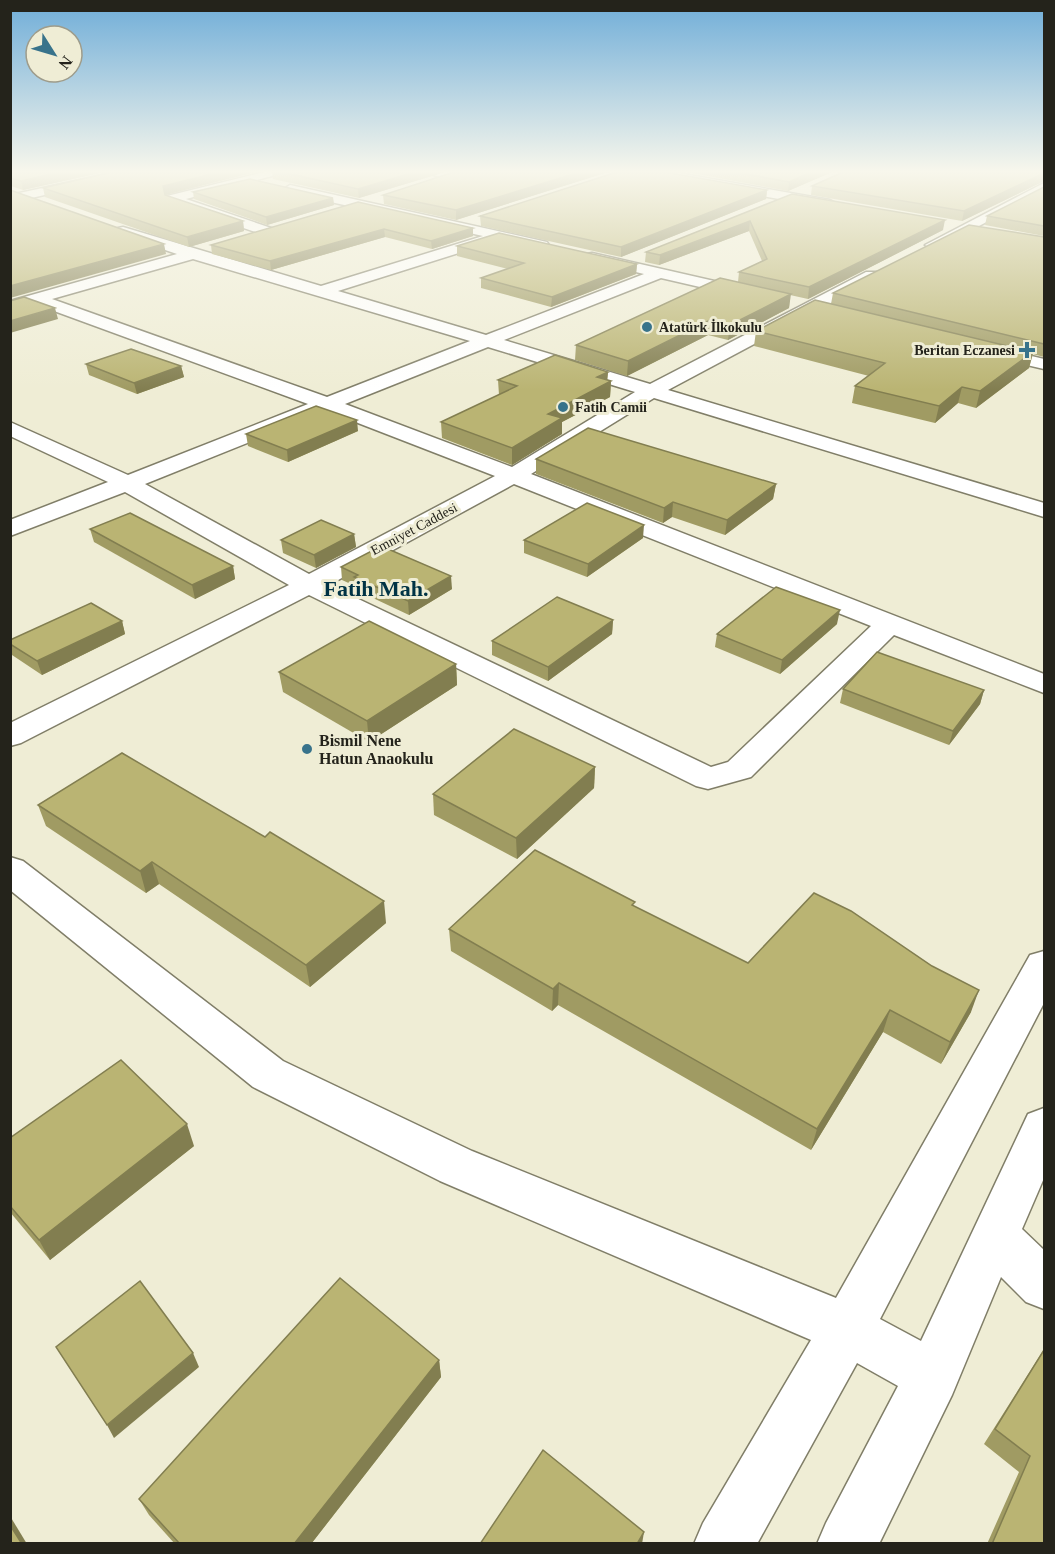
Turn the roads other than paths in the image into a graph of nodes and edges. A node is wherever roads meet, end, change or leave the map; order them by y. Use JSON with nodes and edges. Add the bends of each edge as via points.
{"nodes":[{"id":1,"x":161,"y":245,"type":"edge"},
{"id":2,"x":470,"y":245,"type":"edge"},
{"id":3,"x":540,"y":245,"type":"edge"},
{"id":4,"x":933,"y":245,"type":"edge"},
{"id":5,"x":213,"y":248,"type":"edge"},
{"id":6,"x":555,"y":248,"type":"edge"},
{"id":7,"x":924,"y":249,"type":"edge"},
{"id":8,"x":577,"y":253,"type":"edge"},
{"id":9,"x":646,"y":253,"type":"edge"},
{"id":10,"x":191,"y":255,"type":"junction"},
{"id":11,"x":621,"y":264,"type":"junction"},
{"id":12,"x":882,"y":270,"type":"edge"},
{"id":13,"x":659,"y":273,"type":"junction"},
{"id":14,"x":319,"y":292,"type":"junction"},
{"id":15,"x":764,"y":296,"type":"edge"},
{"id":16,"x":20,"y":301,"type":"edge"},
{"id":17,"x":488,"y":343,"type":"junction"},
{"id":18,"x":966,"y":345,"type":"edge"},
{"id":19,"x":1044,"y":364,"type":"edge"},
{"id":20,"x":650,"y":392,"type":"junction"},
{"id":21,"x":325,"y":404,"type":"junction"},
{"id":22,"x":10,"y":428,"type":"edge"},
{"id":23,"x":514,"y":475,"type":"junction"},
{"id":24,"x":125,"y":482,"type":"junction"},
{"id":25,"x":1044,"y":510,"type":"edge"},
{"id":26,"x":10,"y":529,"type":"edge"},
{"id":27,"x":309,"y":585,"type":"junction"},
{"id":28,"x":890,"y":623,"type":"junction"},
{"id":29,"x":1044,"y":684,"type":"edge"},
{"id":30,"x":15,"y":728,"type":"edge"},
{"id":31,"x":10,"y":870,"type":"edge"},
{"id":32,"x":1044,"y":966,"type":"edge"},
{"id":33,"x":1044,"y":1128,"type":"edge"},
{"id":34,"x":994,"y":1236,"type":"junction"},
{"id":35,"x":1044,"y":1284,"type":"edge"},
{"id":36,"x":847,"y":1329,"type":"junction"},
{"id":37,"x":933,"y":1376,"type":"junction"},
{"id":38,"x":724,"y":1544,"type":"edge"},
{"id":39,"x":847,"y":1544,"type":"edge"}],
"edges":[{"from":1,"to":10,"type":"street"},
{"from":2,"to":14,"type":"street"},
{"from":3,"to":6,"type":"street"},
{"from":4,"to":7,"type":"street"},
{"from":5,"to":10,"type":"street"},
{"from":8,"to":11,"type":"street"},
{"from":9,"to":11,"type":"street"},
{"from":10,"to":14,"type":"street"},
{"from":10,"to":16,"type":"street"},
{"from":11,"to":13,"type":"street"},
{"from":12,"to":20,"type":"street","name":"Emniyet Caddesi"},
{"from":13,"to":15,"type":"street"},
{"from":13,"to":17,"type":"street"},
{"from":14,"to":17,"type":"street"},
{"from":16,"to":21,"type":"street"},
{"from":17,"to":20,"type":"street"},
{"from":17,"to":21,"type":"street"},
{"from":18,"to":19,"type":"street"},
{"from":20,"to":23,"type":"street","name":"Emniyet Caddesi"},
{"from":20,"to":25,"type":"street"},
{"from":21,"to":23,"type":"street"},
{"from":21,"to":24,"type":"street"},
{"from":22,"to":24,"type":"street"},
{"from":23,"to":27,"type":"street","name":"Emniyet Caddesi"},
{"from":23,"to":28,"type":"street"},
{"from":24,"to":26,"type":"street"},
{"from":24,"to":27,"type":"street"},
{"from":27,"to":28,"type":"street","via":[[708,778],[739,771]]},
{"from":27,"to":30,"type":"street","name":"Emniyet Caddesi"},
{"from":28,"to":29,"type":"street"},
{"from":31,"to":36,"type":"street","via":[[268,1074],[456,1166]]},
{"from":32,"to":36,"type":"street"},
{"from":33,"to":34,"type":"street"},
{"from":34,"to":35,"type":"street"},
{"from":34,"to":37,"type":"street"},
{"from":36,"to":37,"type":"street"},
{"from":36,"to":38,"type":"street"},
{"from":37,"to":39,"type":"street"}]}
